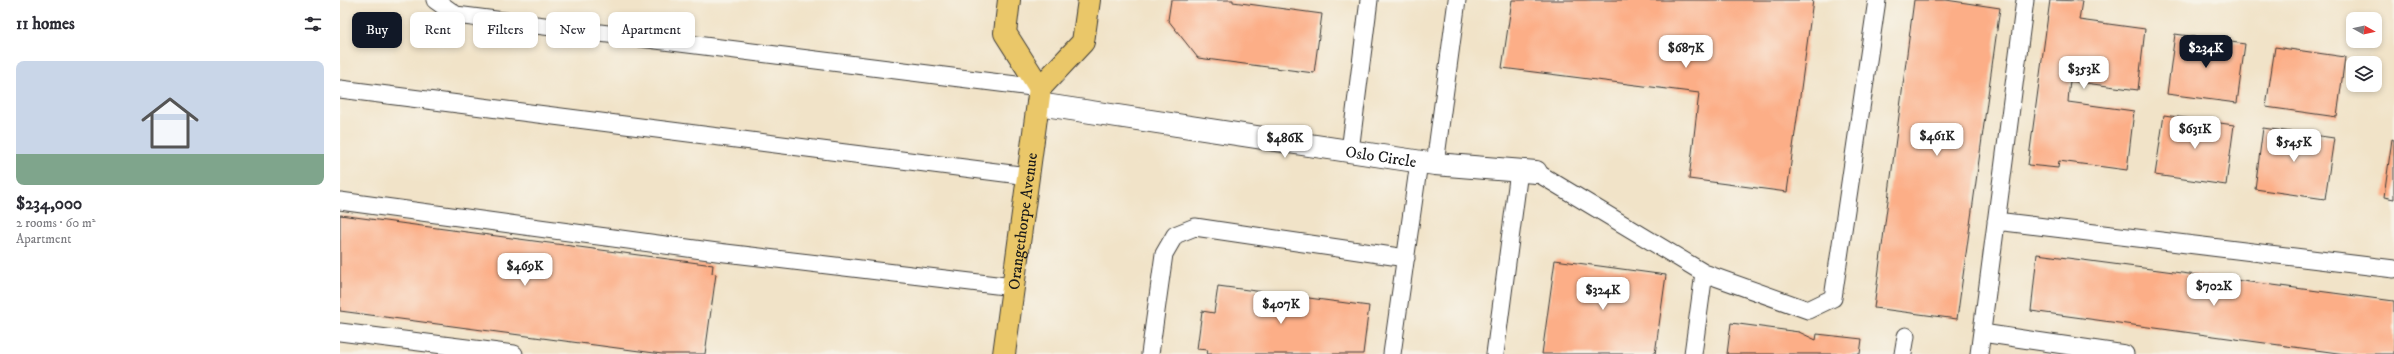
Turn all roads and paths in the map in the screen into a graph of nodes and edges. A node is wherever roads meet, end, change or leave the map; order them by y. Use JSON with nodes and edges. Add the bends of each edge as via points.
{"nodes":[{"id":1,"x":435,"y":0,"type":"edge"},
{"id":2,"x":1009,"y":0,"type":"edge"},
{"id":3,"x":1089,"y":0,"type":"edge"},
{"id":4,"x":1369,"y":0,"type":"edge"},
{"id":5,"x":1457,"y":0,"type":"edge"},
{"id":6,"x":1876,"y":0,"type":"edge"},
{"id":7,"x":2025,"y":0,"type":"edge"},
{"id":8,"x":340,"y":89,"type":"edge"},
{"id":9,"x":1039,"y":96,"type":"junction"},
{"id":10,"x":1350,"y":151,"type":"junction"},
{"id":11,"x":1427,"y":163,"type":"junction"},
{"id":12,"x":1528,"y":172,"type":"junction"},
{"id":13,"x":1028,"y":176,"type":"junction"},
{"id":14,"x":340,"y":201,"type":"edge"},
{"id":15,"x":1996,"y":221,"type":"junction"},
{"id":16,"x":1406,"y":258,"type":"junction"},
{"id":17,"x":2394,"y":269,"type":"edge"},
{"id":18,"x":1704,"y":273,"type":"junction"},
{"id":19,"x":1013,"y":287,"type":"junction"},
{"id":20,"x":340,"y":332,"type":"edge"},
{"id":21,"x":1982,"y":333,"type":"junction"},
{"id":22,"x":1906,"y":336,"type":"dead end"},
{"id":23,"x":514,"y":354,"type":"edge"},
{"id":24,"x":1004,"y":354,"type":"edge"},
{"id":25,"x":1150,"y":354,"type":"edge"},
{"id":26,"x":1392,"y":354,"type":"edge"},
{"id":27,"x":1495,"y":354,"type":"edge"},
{"id":28,"x":1693,"y":354,"type":"edge"},
{"id":29,"x":1903,"y":354,"type":"edge"},
{"id":30,"x":1979,"y":354,"type":"edge"},
{"id":31,"x":2125,"y":354,"type":"edge"}],
"edges":[{"from":1,"to":9,"type":"lane","via":[[456,15]]},
{"from":2,"to":9,"type":"main road","via":[[1005,33]]},
{"from":3,"to":9,"type":"main road","via":[[1083,42]]},
{"from":4,"to":10,"type":"lane"},
{"from":5,"to":11,"type":"lane"},
{"from":6,"to":18,"type":"lane","via":[[1833,298],[1808,310]]},
{"from":7,"to":15,"type":"lane"},
{"from":8,"to":13,"type":"lane"},
{"from":9,"to":10,"type":"street","name":"Oslo Circle"},
{"from":9,"to":13,"type":"main road","name":"Orangethorpe Avenue"},
{"from":10,"to":11,"type":"street","name":"Oslo Circle"},
{"from":11,"to":12,"type":"street","name":"Oslo Circle"},
{"from":11,"to":16,"type":"lane"},
{"from":12,"to":18,"type":"lane"},
{"from":12,"to":27,"type":"lane"},
{"from":13,"to":19,"type":"main road","name":"Orangethorpe Avenue"},
{"from":14,"to":19,"type":"lane","via":[[717,252]]},
{"from":15,"to":17,"type":"lane"},
{"from":15,"to":21,"type":"lane"},
{"from":16,"to":25,"type":"lane","via":[[1195,226],[1175,235],[1164,254]]},
{"from":16,"to":26,"type":"lane"},
{"from":18,"to":28,"type":"lane"},
{"from":19,"to":24,"type":"main road","name":"Orangethorpe Avenue"},
{"from":20,"to":23,"type":"lane"},
{"from":21,"to":30,"type":"lane"},
{"from":21,"to":31,"type":"lane"},
{"from":22,"to":29,"type":"lane"}]}
